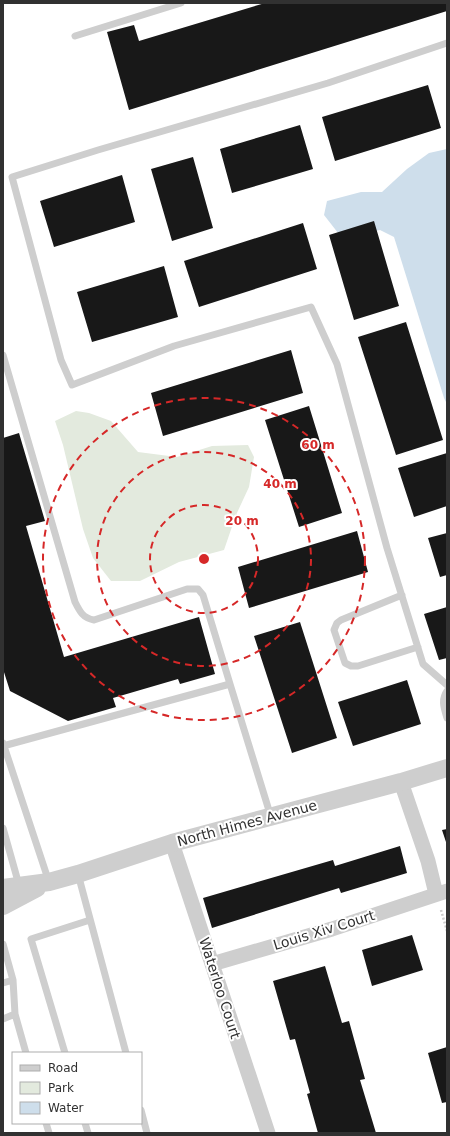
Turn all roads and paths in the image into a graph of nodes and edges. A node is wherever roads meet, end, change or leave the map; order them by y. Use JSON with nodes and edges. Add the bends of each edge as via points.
{"nodes":[{"id":1,"x":181,"y":3,"type":"edge"},
{"id":2,"x":75,"y":36,"type":"dead end"},
{"id":3,"x":447,"y":43,"type":"edge"},
{"id":4,"x":3,"y":355,"type":"edge"},
{"id":5,"x":402,"y":595,"type":"junction"},
{"id":6,"x":418,"y":647,"type":"junction"},
{"id":7,"x":230,"y":684,"type":"junction"},
{"id":8,"x":447,"y":685,"type":"edge"},
{"id":9,"x":447,"y":691,"type":"edge"},
{"id":10,"x":447,"y":718,"type":"edge"},
{"id":11,"x":3,"y":745,"type":"edge"},
{"id":12,"x":447,"y":768,"type":"edge"},
{"id":13,"x":401,"y":782,"type":"junction"},
{"id":14,"x":270,"y":817,"type":"junction"},
{"id":15,"x":3,"y":828,"type":"edge"},
{"id":16,"x":172,"y":843,"type":"junction"},
{"id":17,"x":78,"y":874,"type":"junction"},
{"id":18,"x":49,"y":882,"type":"junction"},
{"id":19,"x":15,"y":890,"type":"edge"},
{"id":20,"x":441,"y":893,"type":"edge"},
{"id":21,"x":3,"y":906,"type":"edge"},
{"id":22,"x":90,"y":920,"type":"junction"},
{"id":23,"x":447,"y":931,"type":"edge"},
{"id":24,"x":3,"y":944,"type":"edge"},
{"id":25,"x":212,"y":964,"type":"junction"},
{"id":26,"x":14,"y":980,"type":"junction"},
{"id":27,"x":3,"y":983,"type":"edge"},
{"id":28,"x":15,"y":1014,"type":"junction"},
{"id":29,"x":3,"y":1018,"type":"edge"},
{"id":30,"x":26,"y":1052,"type":"edge"},
{"id":31,"x":65,"y":1052,"type":"edge"},
{"id":32,"x":126,"y":1052,"type":"edge"},
{"id":33,"x":142,"y":1114,"type":"edge"},
{"id":34,"x":147,"y":1133,"type":"edge"},
{"id":35,"x":268,"y":1133,"type":"edge"}],
"edges":[{"from":1,"to":2,"type":"lane"},
{"from":3,"to":5,"type":"lane","via":[[328,83],[12,178],[61,360],[72,385],[174,346],[311,307],[337,364]]},
{"from":4,"to":7,"type":"lane","via":[[75,602],[81,614],[94,620],[187,588],[198,589],[203,595]]},
{"from":5,"to":6,"type":"lane"},
{"from":5,"to":6,"type":"lane","via":[[341,620],[334,630],[345,663],[351,666]]},
{"from":6,"to":8,"type":"lane","via":[[424,664]]},
{"from":7,"to":11,"type":"lane"},
{"from":7,"to":14,"type":"lane"},
{"from":9,"to":10,"type":"lane","via":[[443,696]]},
{"from":11,"to":18,"type":"lane"},
{"from":12,"to":13,"type":"street","name":"North Himes Avenue"},
{"from":13,"to":14,"type":"street","name":"North Himes Avenue"},
{"from":13,"to":20,"type":"street"},
{"from":14,"to":16,"type":"street","name":"North Himes Avenue"},
{"from":15,"to":19,"type":"lane"},
{"from":16,"to":17,"type":"street","name":"North Himes Avenue"},
{"from":16,"to":25,"type":"street","name":"Waterloo Court"},
{"from":17,"to":18,"type":"street","name":"North Himes Avenue"},
{"from":17,"to":22,"type":"lane"},
{"from":18,"to":19,"type":"street","name":"North Himes Avenue"},
{"from":19,"to":21,"type":"street","name":"North Himes Avenue"},
{"from":20,"to":23,"type":"path"},
{"from":20,"to":25,"type":"street","name":"Louis Xiv Court","via":[[332,929]]},
{"from":22,"to":31,"type":"lane","via":[[31,939]]},
{"from":22,"to":32,"type":"lane"},
{"from":24,"to":26,"type":"lane"},
{"from":25,"to":35,"type":"street","name":"Waterloo Court"},
{"from":26,"to":27,"type":"lane"},
{"from":26,"to":28,"type":"lane"},
{"from":28,"to":29,"type":"lane"},
{"from":28,"to":30,"type":"lane"},
{"from":33,"to":34,"type":"lane"}]}
